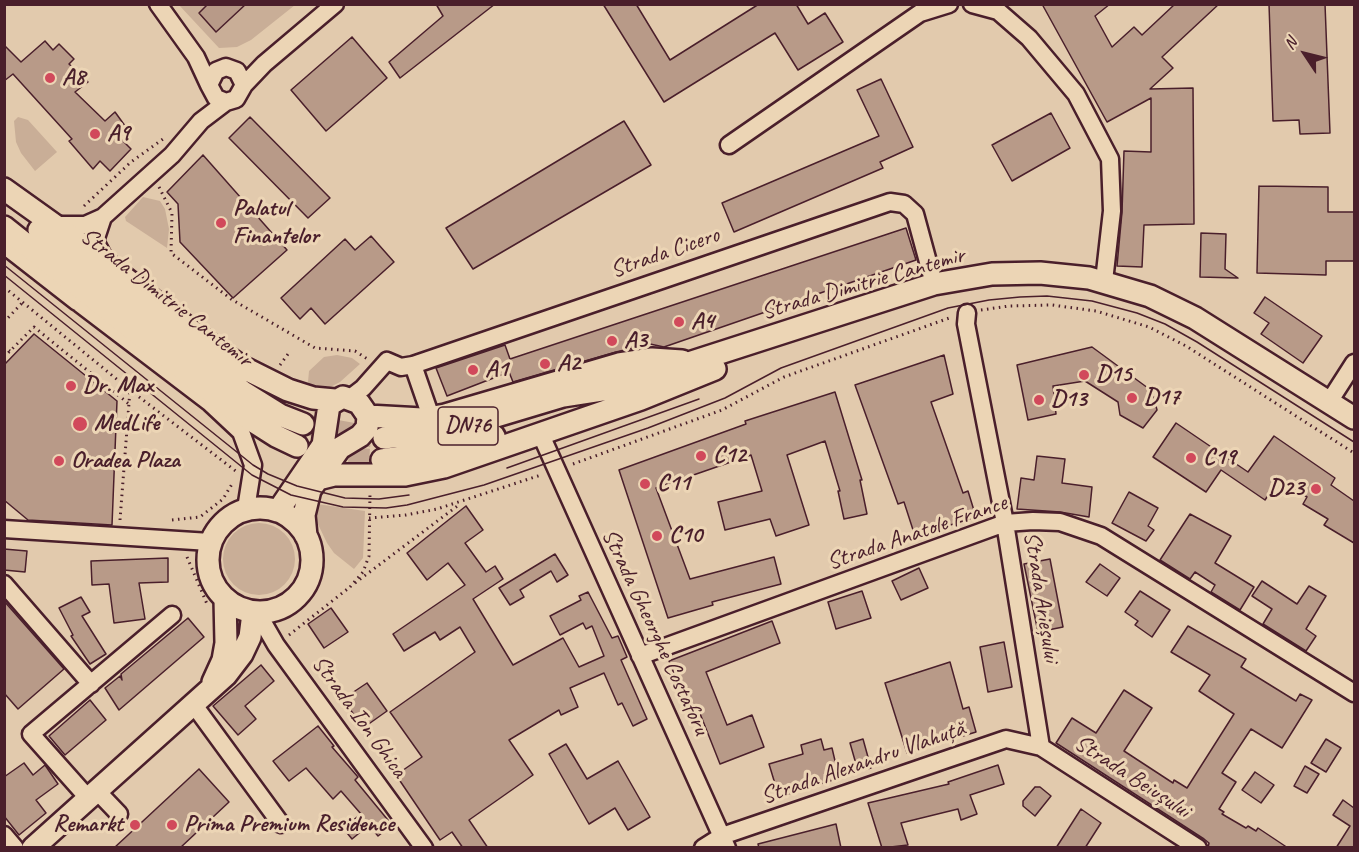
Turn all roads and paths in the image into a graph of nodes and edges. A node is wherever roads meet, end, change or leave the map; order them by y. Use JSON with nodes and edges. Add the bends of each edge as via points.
{"nodes":[{"id":1,"x":158,"y":4,"type":"edge"},
{"id":2,"x":335,"y":4,"type":"edge"},
{"id":3,"x":949,"y":4,"type":"edge"},
{"id":4,"x":972,"y":4,"type":"edge"},
{"id":5,"x":185,"y":39,"type":"junction"},
{"id":6,"x":282,"y":48,"type":"junction"},
{"id":7,"x":230,"y":68,"type":"junction"},
{"id":8,"x":244,"y":85,"type":"junction"},
{"id":9,"x":210,"y":88,"type":"junction"},
{"id":10,"x":226,"y":102,"type":"junction"},
{"id":11,"x":190,"y":133,"type":"junction"},
{"id":12,"x":164,"y":137,"type":"dead end"},
{"id":13,"x":729,"y":145,"type":"dead end"},
{"id":14,"x":165,"y":180,"type":"dead end"},
{"id":15,"x":4,"y":189,"type":"edge"},
{"id":16,"x":4,"y":201,"type":"edge"},
{"id":17,"x":75,"y":210,"type":"dead end"},
{"id":18,"x":104,"y":217,"type":"junction"},
{"id":19,"x":54,"y":225,"type":"junction"},
{"id":20,"x":4,"y":227,"type":"edge"},
{"id":21,"x":4,"y":245,"type":"edge"},
{"id":22,"x":107,"y":263,"type":"junction"},
{"id":23,"x":70,"y":280,"type":"junction"},
{"id":24,"x":1104,"y":281,"type":"junction"},
{"id":25,"x":934,"y":284,"type":"junction"},
{"id":26,"x":4,"y":287,"type":"edge"},
{"id":27,"x":23,"y":302,"type":"junction"},
{"id":28,"x":80,"y":304,"type":"junction"},
{"id":29,"x":967,"y":313,"type":"junction"},
{"id":30,"x":4,"y":322,"type":"edge"},
{"id":31,"x":759,"y":341,"type":"junction"},
{"id":32,"x":4,"y":347,"type":"edge"},
{"id":33,"x":10,"y":351,"type":"junction"},
{"id":34,"x":4,"y":357,"type":"edge"},
{"id":35,"x":698,"y":362,"type":"junction"},
{"id":36,"x":1354,"y":363,"type":"edge"},
{"id":37,"x":413,"y":365,"type":"junction"},
{"id":38,"x":382,"y":368,"type":"junction"},
{"id":39,"x":608,"y":389,"type":"junction"},
{"id":40,"x":130,"y":390,"type":"junction"},
{"id":41,"x":1329,"y":402,"type":"junction"},
{"id":42,"x":129,"y":404,"type":"junction"},
{"id":43,"x":354,"y":405,"type":"junction"},
{"id":44,"x":431,"y":417,"type":"junction"},
{"id":45,"x":1354,"y":418,"type":"edge"},
{"id":46,"x":303,"y":424,"type":"tunnel mouth"},
{"id":47,"x":541,"y":435,"type":"junction"},
{"id":48,"x":384,"y":438,"type":"tunnel mouth"},
{"id":49,"x":297,"y":446,"type":"tunnel mouth"},
{"id":50,"x":1354,"y":453,"type":"edge"},
{"id":51,"x":382,"y":460,"type":"tunnel mouth"},
{"id":52,"x":556,"y":470,"type":"junction"},
{"id":53,"x":318,"y":479,"type":"junction"},
{"id":54,"x":461,"y":502,"type":"junction"},
{"id":55,"x":246,"y":509,"type":"junction"},
{"id":56,"x":278,"y":511,"type":"junction"},
{"id":57,"x":172,"y":520,"type":"dead end"},
{"id":58,"x":1005,"y":523,"type":"junction"},
{"id":59,"x":4,"y":530,"type":"edge"},
{"id":60,"x":306,"y":536,"type":"junction"},
{"id":61,"x":119,"y":537,"type":"junction"},
{"id":62,"x":210,"y":542,"type":"junction"},
{"id":63,"x":186,"y":553,"type":"dead end"},
{"id":64,"x":4,"y":584,"type":"edge"},
{"id":65,"x":350,"y":587,"type":"junction"},
{"id":66,"x":217,"y":604,"type":"junction"},
{"id":67,"x":255,"y":613,"type":"junction"},
{"id":68,"x":172,"y":615,"type":"dead end"},
{"id":69,"x":276,"y":645,"type":"junction"},
{"id":70,"x":640,"y":656,"type":"junction"},
{"id":71,"x":91,"y":684,"type":"junction"},
{"id":72,"x":1354,"y":693,"type":"edge"},
{"id":73,"x":199,"y":701,"type":"junction"},
{"id":74,"x":1041,"y":747,"type":"junction"},
{"id":75,"x":93,"y":795,"type":"junction"},
{"id":76,"x":119,"y":814,"type":"dead end"},
{"id":77,"x":281,"y":824,"type":"dead end"},
{"id":78,"x":4,"y":835,"type":"edge"},
{"id":79,"x":724,"y":842,"type":"edge"},
{"id":80,"x":15,"y":848,"type":"edge"},
{"id":81,"x":33,"y":848,"type":"edge"},
{"id":82,"x":424,"y":848,"type":"edge"},
{"id":83,"x":703,"y":848,"type":"edge"},
{"id":84,"x":1198,"y":848,"type":"edge"}],
"edges":[{"from":1,"to":5,"type":"street"},
{"from":2,"to":6,"type":"street"},
{"from":3,"to":13,"type":"street","via":[[920,13]]},
{"from":4,"to":24,"type":"street","via":[[998,11],[1029,38],[1076,94],[1110,159],[1112,211]]},
{"from":5,"to":7,"type":"street"},
{"from":5,"to":9,"type":"street"},
{"from":6,"to":7,"type":"street"},
{"from":6,"to":8,"type":"street"},
{"from":7,"to":8,"type":"street","via":[[241,75]]},
{"from":7,"to":9,"type":"street","via":[[212,75]]},
{"from":8,"to":10,"type":"street","via":[[236,99]]},
{"from":9,"to":10,"type":"street","via":[[216,98]]},
{"from":9,"to":11,"type":"street"},
{"from":10,"to":11,"type":"street"},
{"from":11,"to":18,"type":"street","via":[[172,155]]},
{"from":12,"to":17,"type":"path","via":[[90,202]]},
{"from":14,"to":38,"type":"path","via":[[159,187],[172,213],[171,253],[231,299],[315,348],[355,351]]},
{"from":15,"to":19,"type":"main road"},
{"from":16,"to":46,"type":"main road","name":"Strada Dimitrie Cantemir","via":[[243,393]]},
{"from":18,"to":19,"type":"street","via":[[85,225]]},
{"from":18,"to":22,"type":"street","via":[[95,241]]},
{"from":19,"to":22,"type":"main road"},
{"from":20,"to":23,"type":"main road","name":"Strada Dimitrie Cantemir"},
{"from":21,"to":28,"type":"street"},
{"from":22,"to":43,"type":"main road","via":[[240,366],[288,390]]},
{"from":23,"to":28,"type":"street"},
{"from":23,"to":49,"type":"main road","name":"Strada Dimitrie Cantemir","via":[[241,414]]},
{"from":24,"to":25,"type":"main road","name":"Strada Dimitrie Cantemir","via":[[1058,274],[992,274]]},
{"from":24,"to":41,"type":"main road","name":"Strada Dimitrie Cantemir","via":[[1150,296],[1195,318]]},
{"from":25,"to":31,"type":"main road","name":"Strada Dimitrie Cantemir"},
{"from":25,"to":37,"type":"street","name":"Strada Cicero","via":[[915,214],[904,204],[890,202]]},
{"from":26,"to":27,"type":"path"},
{"from":27,"to":30,"type":"path"},
{"from":27,"to":40,"type":"path"},
{"from":28,"to":55,"type":"street","via":[[241,432],[253,465]]},
{"from":29,"to":50,"type":"path","via":[[1003,306],[1052,306],[1096,311],[1149,327],[1186,346]]},
{"from":29,"to":52,"type":"path","via":[[783,377],[722,410]]},
{"from":29,"to":58,"type":"street","name":"Strada Arieșului"},
{"from":31,"to":35,"type":"main road","name":"Strada Dimitrie Cantemir"},
{"from":31,"to":47,"type":"main road","via":[[706,373]]},
{"from":32,"to":33,"type":"path"},
{"from":33,"to":34,"type":"path"},
{"from":33,"to":42,"type":"path","via":[[34,327]]},
{"from":35,"to":39,"type":"main road","name":"Strada Dimitrie Cantemir"},
{"from":35,"to":44,"type":"main road","via":[[652,359],[619,364],[458,413]]},
{"from":36,"to":41,"type":"street"},
{"from":37,"to":38,"type":"street"},
{"from":37,"to":44,"type":"street"},
{"from":38,"to":43,"type":"street"},
{"from":39,"to":48,"type":"main road","name":"Strada Dimitrie Cantemir","number":"DN76","via":[[550,400],[453,429]]},
{"from":39,"to":51,"type":"main road","name":"Strada Dimitrie Cantemir","via":[[558,414],[478,441]]},
{"from":40,"to":42,"type":"path"},
{"from":40,"to":57,"type":"path","via":[[235,471],[232,488],[213,507],[200,517]]},
{"from":41,"to":45,"type":"main road","name":"Strada Dimitrie Cantemir"},
{"from":42,"to":61,"type":"path"},
{"from":43,"to":44,"type":"main road"},
{"from":43,"to":53,"type":"main road","via":[[364,433],[340,448]]},
{"from":43,"to":56,"type":"main road","via":[[327,408],[323,445]]},
{"from":47,"to":52,"type":"street","name":"Strada Gheorghe Costaforu"},
{"from":47,"to":53,"type":"main road","via":[[423,472]]},
{"from":52,"to":54,"type":"path"},
{"from":52,"to":70,"type":"street","name":"Strada Gheorghe Costaforu"},
{"from":53,"to":60,"type":"main road","via":[[306,499]]},
{"from":54,"to":65,"type":"path"},
{"from":54,"to":65,"type":"path","via":[[406,515],[369,518],[369,556],[363,572]]},
{"from":55,"to":56,"type":"main road"},
{"from":55,"to":62,"type":"main road","via":[[224,521]]},
{"from":56,"to":60,"type":"main road"},
{"from":58,"to":70,"type":"street","name":"Strada Anatole France"},
{"from":58,"to":72,"type":"street","name":"Strada Anatole France","via":[[1060,522],[1101,536]]},
{"from":58,"to":74,"type":"street","name":"Strada Arieșului"},
{"from":59,"to":61,"type":"street"},
{"from":60,"to":67,"type":"main road","via":[[312,567],[302,591],[282,607]]},
{"from":61,"to":62,"type":"street"},
{"from":62,"to":66,"type":"main road","via":[[208,568]]},
{"from":63,"to":66,"type":"path"},
{"from":64,"to":71,"type":"street"},
{"from":65,"to":69,"type":"path"},
{"from":66,"to":67,"type":"main road"},
{"from":66,"to":73,"type":"main road","via":[[227,627],[225,652]]},
{"from":67,"to":69,"type":"street","name":"Strada Ion Ghica"},
{"from":67,"to":73,"type":"main road","via":[[242,654]]},
{"from":68,"to":71,"type":"street"},
{"from":69,"to":82,"type":"street","name":"Strada Ion Ghica"},
{"from":70,"to":79,"type":"street","name":"Strada Gheorghe Costaforu"},
{"from":71,"to":75,"type":"street","via":[[31,734]]},
{"from":73,"to":75,"type":"main road"},
{"from":73,"to":77,"type":"street"},
{"from":74,"to":79,"type":"street","name":"Strada Alexandru Vlahuță","via":[[1006,739]]},
{"from":74,"to":84,"type":"street","name":"Strada Beiușului"},
{"from":75,"to":76,"type":"street"},
{"from":75,"to":81,"type":"main road"},
{"from":78,"to":80,"type":"street"},
{"from":79,"to":83,"type":"street","name":"Strada Alexandru Vlahuță"}]}
